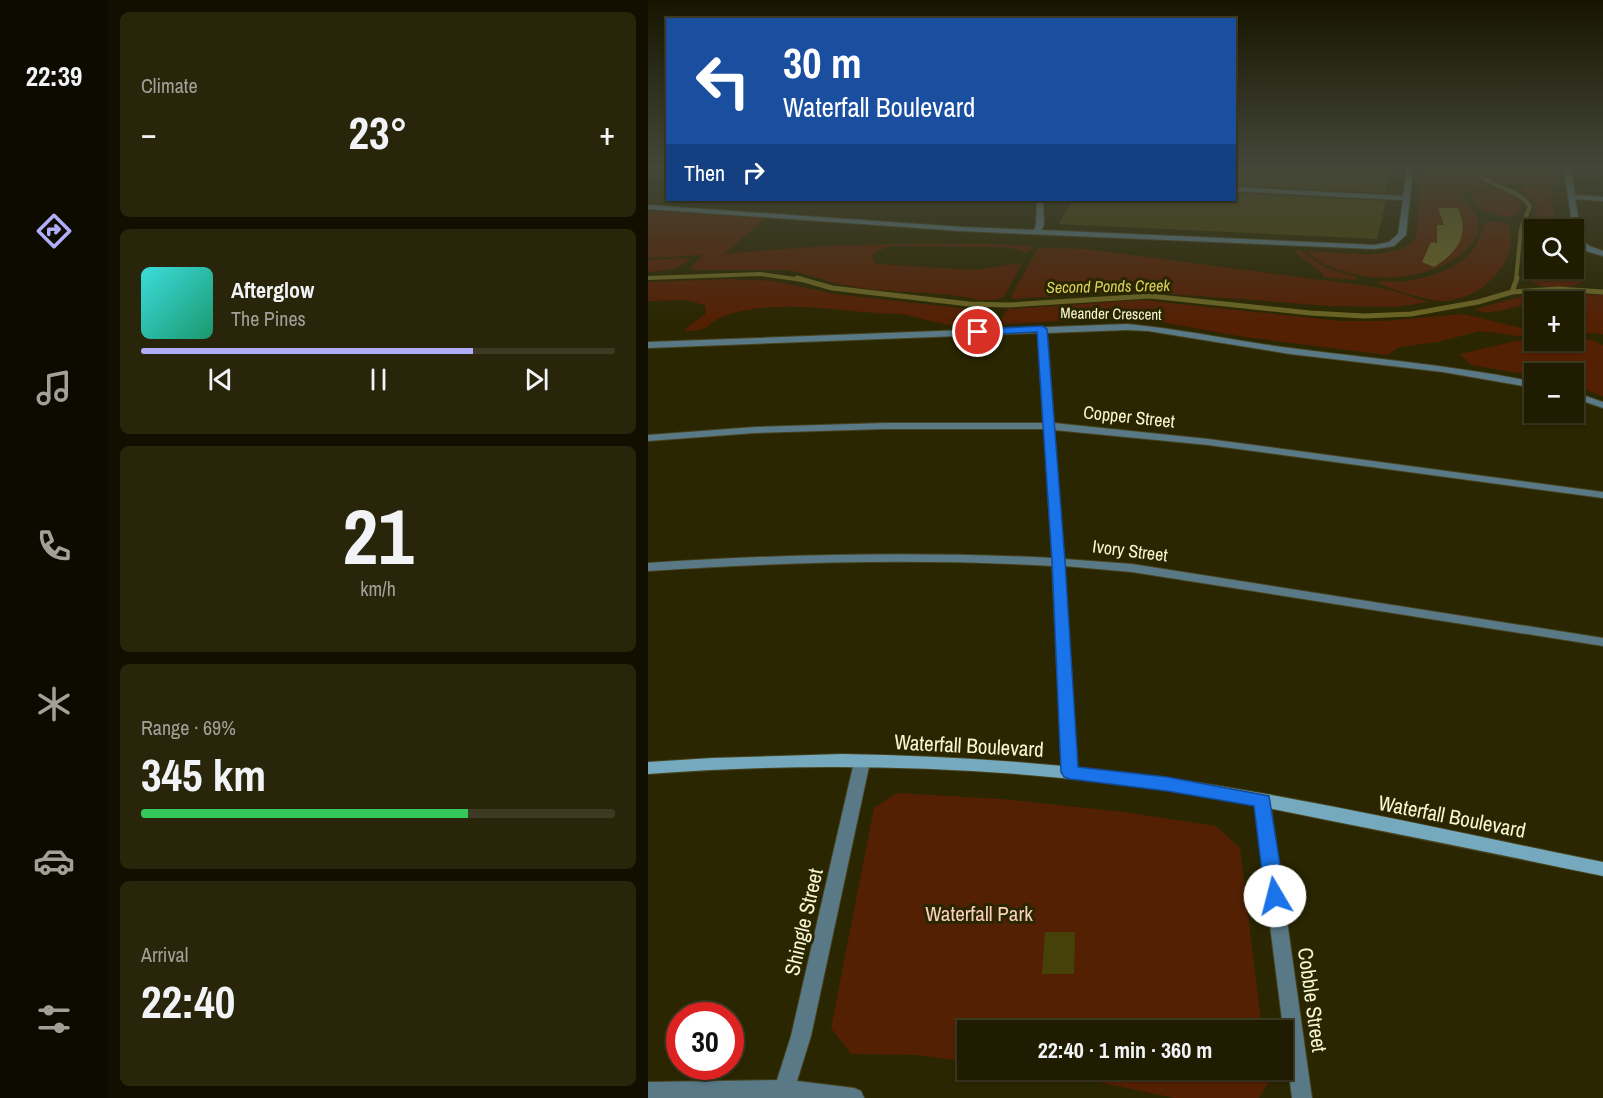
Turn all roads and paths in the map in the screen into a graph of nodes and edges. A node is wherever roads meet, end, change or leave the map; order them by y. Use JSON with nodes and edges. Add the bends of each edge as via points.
{"nodes":[{"id":1,"x":816,"y":218,"type":"edge"},
{"id":2,"x":1040,"y":218,"type":"edge"},
{"id":3,"x":1402,"y":218,"type":"edge"},
{"id":4,"x":1576,"y":218,"type":"edge"},
{"id":5,"x":1036,"y":233,"type":"junction"},
{"id":6,"x":1603,"y":254,"type":"edge"},
{"id":7,"x":1042,"y":329,"type":"junction"},
{"id":8,"x":648,"y":345,"type":"edge"},
{"id":9,"x":1524,"y":383,"type":"edge"},
{"id":10,"x":1584,"y":398,"type":"edge"},
{"id":11,"x":1603,"y":405,"type":"edge"},
{"id":12,"x":1048,"y":426,"type":"junction"},
{"id":13,"x":648,"y":438,"type":"edge"},
{"id":14,"x":1603,"y":495,"type":"edge"},
{"id":15,"x":1059,"y":561,"type":"junction"},
{"id":16,"x":648,"y":567,"type":"edge"},
{"id":17,"x":1603,"y":642,"type":"edge"},
{"id":18,"x":862,"y":762,"type":"junction"},
{"id":19,"x":648,"y":768,"type":"edge"},
{"id":20,"x":1070,"y":772,"type":"junction"},
{"id":21,"x":1262,"y":801,"type":"junction"},
{"id":22,"x":1603,"y":869,"type":"edge"},
{"id":23,"x":783,"y":1090,"type":"junction"},
{"id":24,"x":648,"y":1092,"type":"edge"},
{"id":25,"x":696,"y":1094,"type":"edge"},
{"id":26,"x":854,"y":1098,"type":"edge"},
{"id":27,"x":1302,"y":1098,"type":"edge"}],
"edges":[{"from":1,"to":5,"type":"street"},
{"from":2,"to":5,"type":"street"},
{"from":3,"to":5,"type":"street","via":[[1400,238],[1375,247]]},
{"from":4,"to":6,"type":"street","via":[[1580,242]]},
{"from":7,"to":8,"type":"street","name":"Meander Crescent"},
{"from":7,"to":9,"type":"street","name":"Meander Crescent","via":[[1154,328],[1252,346]]},
{"from":7,"to":12,"type":"street"},
{"from":10,"to":11,"type":"street"},
{"from":12,"to":13,"type":"street","name":"Copper Street","via":[[861,426]]},
{"from":12,"to":14,"type":"street","name":"Copper Street","via":[[1198,441]]},
{"from":12,"to":15,"type":"street"},
{"from":15,"to":16,"type":"street","name":"Ivory Street","via":[[842,558]]},
{"from":15,"to":17,"type":"street","name":"Ivory Street","via":[[1132,568]]},
{"from":15,"to":20,"type":"street"},
{"from":18,"to":19,"type":"street","name":"Waterfall Boulevard","via":[[763,761]]},
{"from":18,"to":20,"type":"street","name":"Waterfall Boulevard","via":[[955,763]]},
{"from":18,"to":23,"type":"street","name":"Shingle Street","via":[[801,1036]]},
{"from":20,"to":21,"type":"street","name":"Waterfall Boulevard"},
{"from":21,"to":22,"type":"street","name":"Waterfall Boulevard"},
{"from":21,"to":27,"type":"street","name":"Cobble Street"},
{"from":23,"to":25,"type":"street"},
{"from":23,"to":26,"type":"street"},
{"from":24,"to":25,"type":"street"}]}
